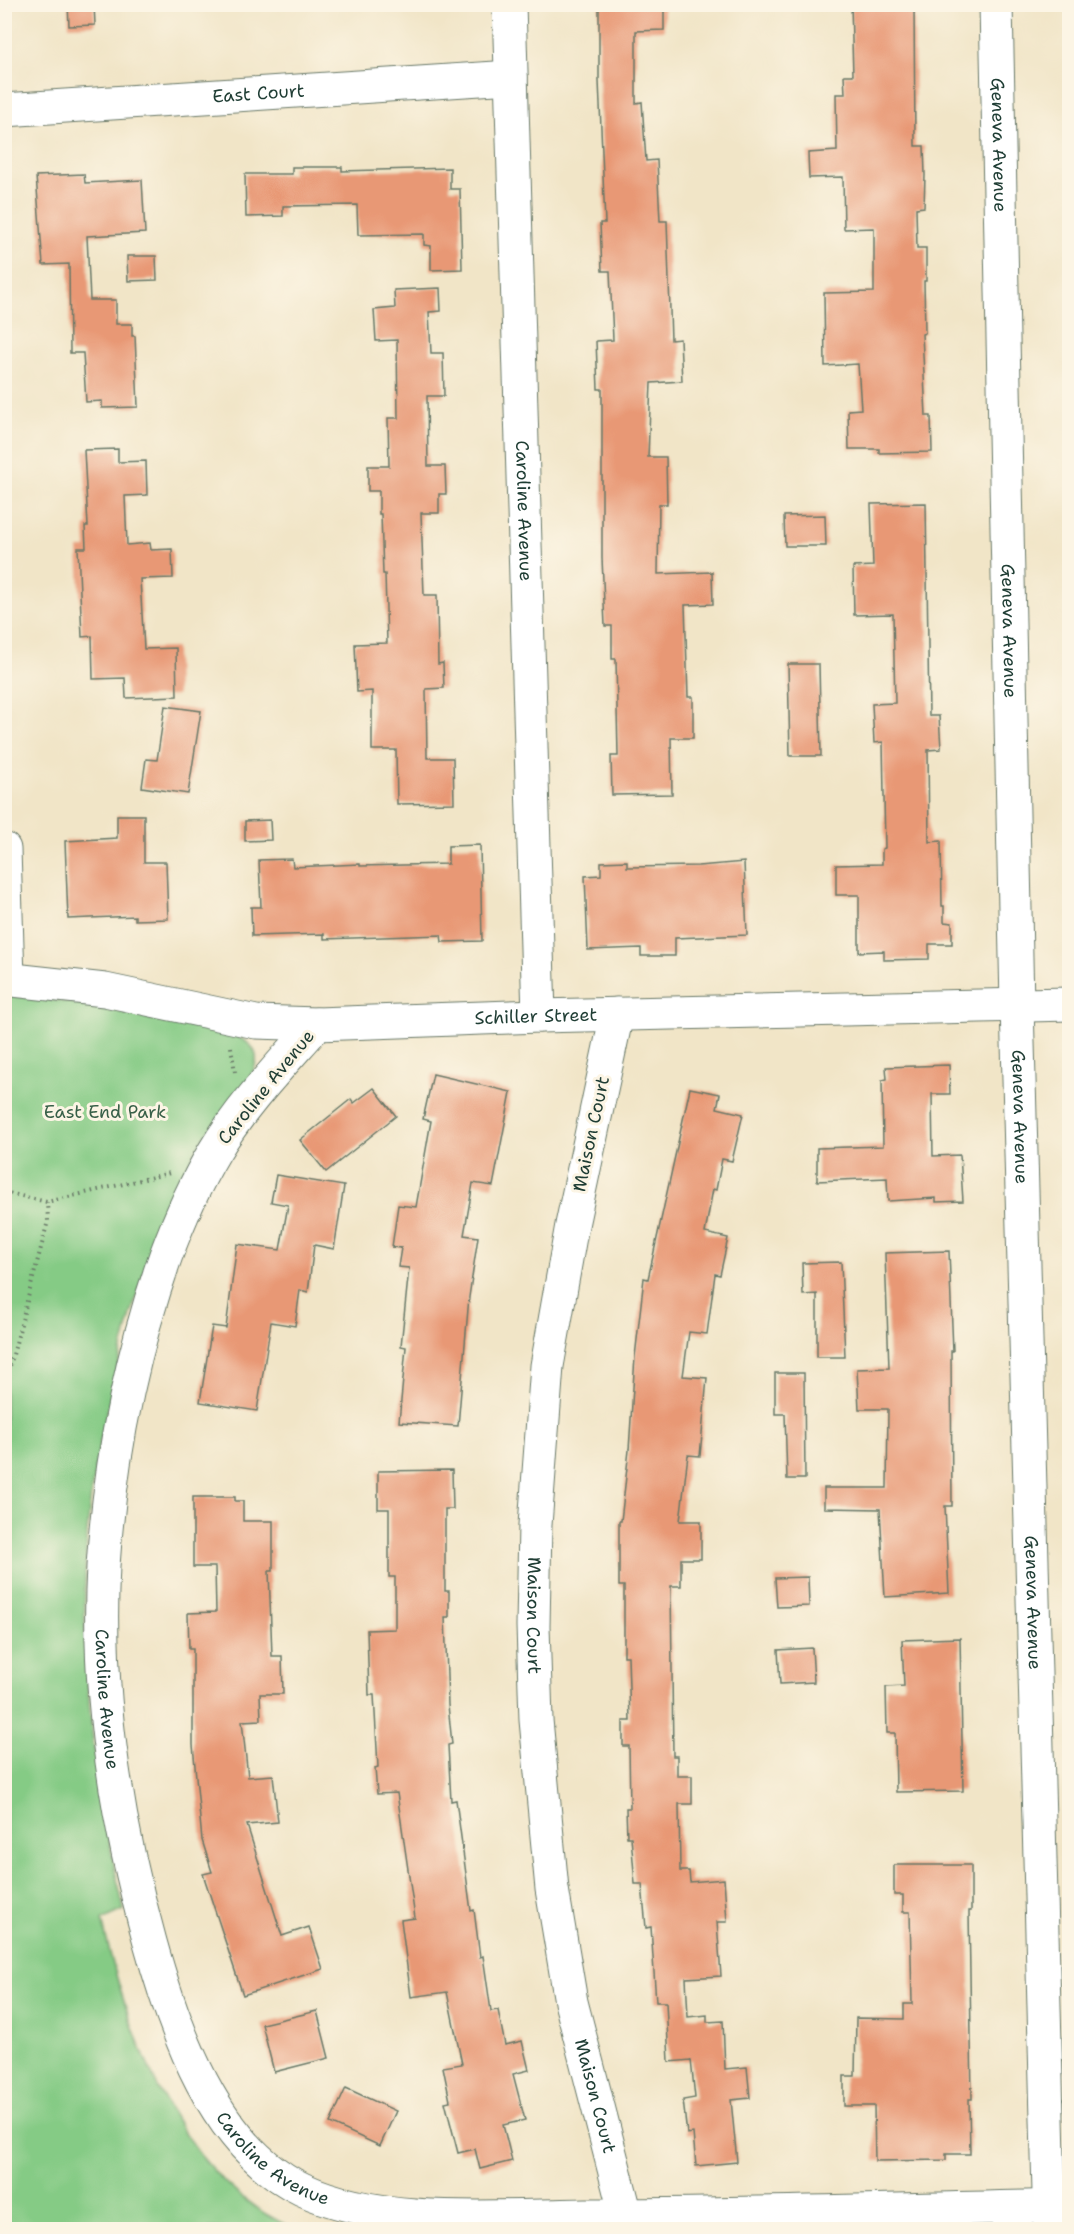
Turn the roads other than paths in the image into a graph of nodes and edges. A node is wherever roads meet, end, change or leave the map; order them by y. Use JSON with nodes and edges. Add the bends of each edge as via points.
{"nodes":[{"id":1,"x":509,"y":4,"type":"edge"},
{"id":2,"x":996,"y":4,"type":"edge"},
{"id":3,"x":511,"y":77,"type":"junction"},
{"id":4,"x":4,"y":110,"type":"edge"},
{"id":5,"x":4,"y":849,"type":"edge"},
{"id":6,"x":6,"y":979,"type":"edge"},
{"id":7,"x":1070,"y":1004,"type":"edge"},
{"id":8,"x":1017,"y":1005,"type":"junction"},
{"id":9,"x":617,"y":1014,"type":"junction"},
{"id":10,"x":539,"y":1016,"type":"junction"},
{"id":11,"x":316,"y":1024,"type":"junction"},
{"id":12,"x":1056,"y":2214,"type":"edge"},
{"id":13,"x":626,"y":2215,"type":"junction"}],
"edges":[{"from":1,"to":3,"type":"street","name":"Caroline Avenue"},
{"from":2,"to":8,"type":"street","name":"Geneva Avenue"},
{"from":3,"to":4,"type":"street","name":"East Court"},
{"from":3,"to":10,"type":"street","name":"Caroline Avenue"},
{"from":5,"to":6,"type":"street"},
{"from":6,"to":11,"type":"street","name":"Schiller Street","via":[[105,990],[256,1022]]},
{"from":7,"to":8,"type":"street","name":"Schiller Street"},
{"from":8,"to":9,"type":"street","name":"Schiller Street"},
{"from":8,"to":12,"type":"street","name":"Geneva Avenue"},
{"from":9,"to":10,"type":"street","name":"Schiller Street"},
{"from":9,"to":13,"type":"street","name":"Maison Court","via":[[547,1366],[535,1525],[533,1626],[536,1720],[552,1889],[571,2002]]},
{"from":10,"to":11,"type":"street","name":"Schiller Street"},
{"from":11,"to":13,"type":"street","name":"Caroline Avenue","via":[[248,1104],[215,1151],[167,1251],[131,1378],[108,1511],[102,1633],[110,1750],[139,1902],[183,2044],[205,2091],[232,2130],[266,2166],[301,2188],[349,2205],[409,2215]]},
{"from":12,"to":13,"type":"street","name":"Caroline Avenue"}]}
